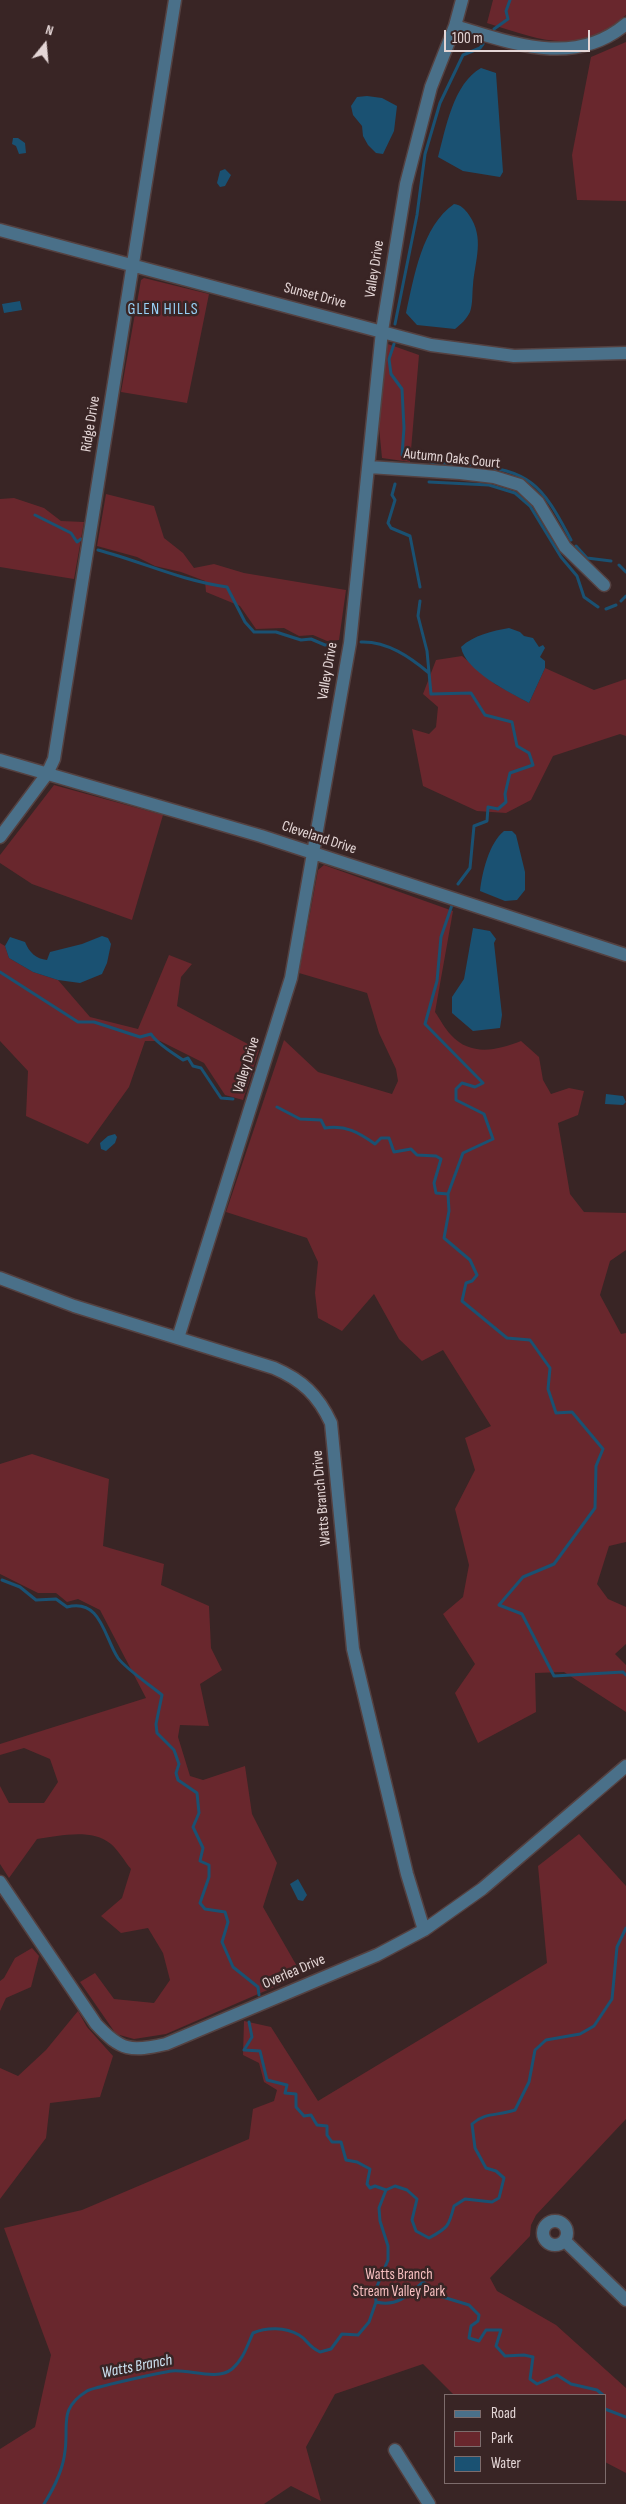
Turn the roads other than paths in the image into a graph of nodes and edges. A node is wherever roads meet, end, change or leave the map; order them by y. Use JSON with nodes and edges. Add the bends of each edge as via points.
{"nodes":[{"id":1,"x":175,"y":0,"type":"edge"},
{"id":2,"x":462,"y":0,"type":"edge"},
{"id":3,"x":626,"y":24,"type":"edge"},
{"id":4,"x":455,"y":26,"type":"junction"},
{"id":5,"x":0,"y":230,"type":"edge"},
{"id":6,"x":133,"y":267,"type":"junction"},
{"id":7,"x":382,"y":331,"type":"junction"},
{"id":8,"x":626,"y":353,"type":"edge"},
{"id":9,"x":369,"y":467,"type":"junction"},
{"id":10,"x":604,"y":584,"type":"dead end"},
{"id":11,"x":0,"y":760,"type":"edge"},
{"id":12,"x":47,"y":774,"type":"junction"},
{"id":13,"x":0,"y":837,"type":"edge"},
{"id":14,"x":313,"y":852,"type":"junction"},
{"id":15,"x":626,"y":955,"type":"edge"},
{"id":16,"x":0,"y":1278,"type":"edge"},
{"id":17,"x":178,"y":1338,"type":"junction"},
{"id":18,"x":626,"y":1766,"type":"edge"},
{"id":19,"x":0,"y":1882,"type":"edge"},
{"id":20,"x":424,"y":1930,"type":"junction"},
{"id":21,"x":565,"y":2241,"type":"dead end"},
{"id":22,"x":626,"y":2300,"type":"edge"},
{"id":23,"x":395,"y":2450,"type":"dead end"},
{"id":24,"x":429,"y":2504,"type":"edge"}],
"edges":[{"from":1,"to":6,"type":"street","name":"Ridge Drive"},
{"from":2,"to":4,"type":"street","name":"Valley Drive"},
{"from":3,"to":4,"type":"street","via":[[610,36],[590,44],[556,50],[531,48]]},
{"from":4,"to":7,"type":"street","name":"Valley Drive","via":[[413,150]]},
{"from":5,"to":6,"type":"street","name":"Sunset Drive"},
{"from":6,"to":7,"type":"street","name":"Sunset Drive"},
{"from":6,"to":12,"type":"street","name":"Ridge Drive","via":[[55,749]]},
{"from":7,"to":8,"type":"street","name":"Sunset Drive","via":[[431,345],[486,354],[569,356]]},
{"from":7,"to":9,"type":"street","name":"Valley Drive"},
{"from":9,"to":10,"type":"street","name":"Autumn Oaks Court","via":[[494,477],[520,485],[538,502],[565,547]]},
{"from":9,"to":14,"type":"street","name":"Valley Drive","via":[[350,644]]},
{"from":11,"to":12,"type":"street","name":"Cleveland Drive"},
{"from":12,"to":13,"type":"street","name":"Ridge Drive"},
{"from":12,"to":14,"type":"street","name":"Cleveland Drive"},
{"from":14,"to":15,"type":"street","name":"Cleveland Drive"},
{"from":14,"to":17,"type":"street","name":"Valley Drive","via":[[291,978]]},
{"from":16,"to":17,"type":"street","name":"Watts Branch Drive","via":[[74,1306]]},
{"from":17,"to":20,"type":"street","name":"Watts Branch Drive","via":[[274,1368],[295,1378],[317,1398],[331,1423],[354,1648]]},
{"from":18,"to":20,"type":"street","name":"Overlea Drive","via":[[482,1889]]},
{"from":19,"to":20,"type":"street","name":"Overlea Drive","via":[[96,2024],[112,2041],[132,2049],[166,2044],[378,1955]]},
{"from":21,"to":22,"type":"street"},
{"from":23,"to":24,"type":"street"}]}
